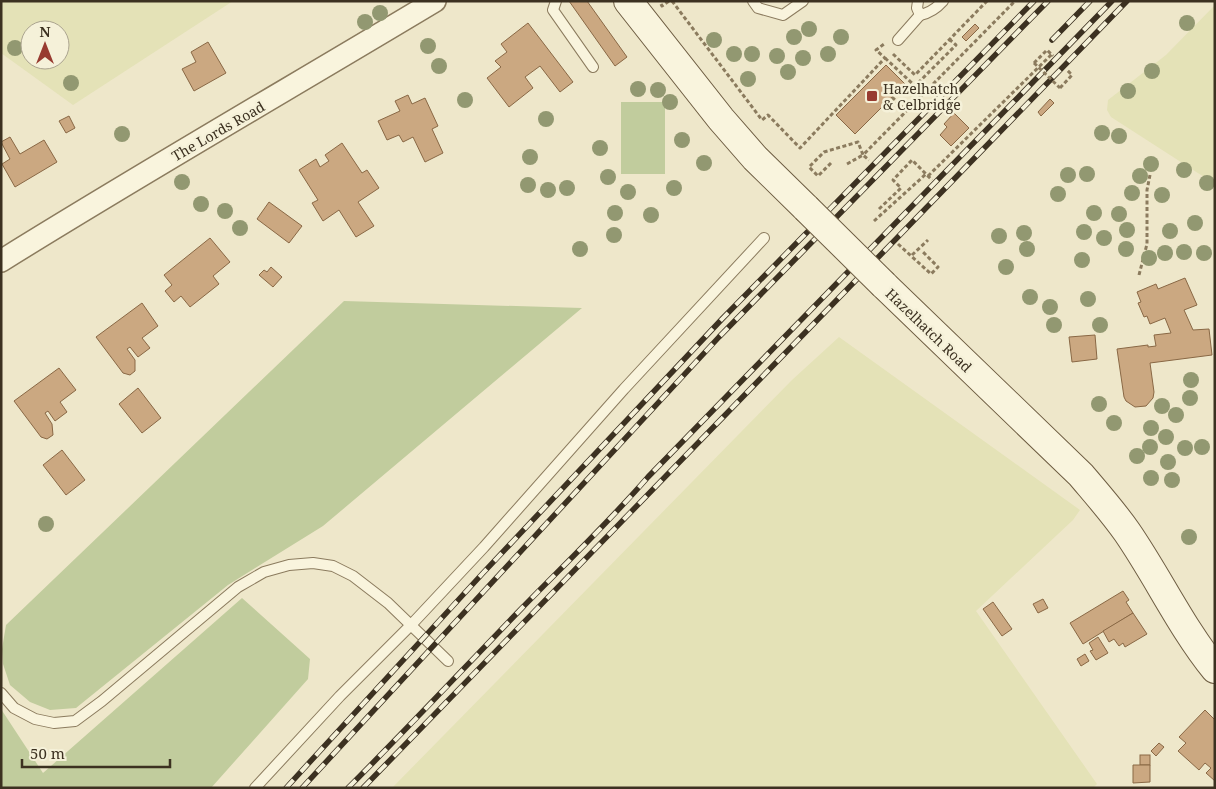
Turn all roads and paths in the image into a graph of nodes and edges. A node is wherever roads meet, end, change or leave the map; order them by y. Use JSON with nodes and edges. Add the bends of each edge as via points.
{"nodes":[{"id":1,"x":435,"y":1,"type":"edge"},
{"id":2,"x":556,"y":1,"type":"edge"},
{"id":3,"x":628,"y":1,"type":"edge"},
{"id":4,"x":659,"y":1,"type":"edge"},
{"id":5,"x":671,"y":1,"type":"edge"},
{"id":6,"x":753,"y":1,"type":"edge"},
{"id":7,"x":803,"y":1,"type":"edge"},
{"id":8,"x":918,"y":1,"type":"edge"},
{"id":9,"x":944,"y":1,"type":"edge"},
{"id":10,"x":987,"y":1,"type":"edge"},
{"id":11,"x":1015,"y":1,"type":"edge"},
{"id":12,"x":920,"y":15,"type":"junction"},
{"id":13,"x":949,"y":39,"type":"junction"},
{"id":14,"x":898,"y":40,"type":"dead end"},
{"id":15,"x":885,"y":58,"type":"junction"},
{"id":16,"x":593,"y":67,"type":"dead end"},
{"id":17,"x":1067,"y":70,"type":"dead end"},
{"id":18,"x":869,"y":75,"type":"junction"},
{"id":19,"x":873,"y":78,"type":"dead end"},
{"id":20,"x":915,"y":86,"type":"junction"},
{"id":21,"x":911,"y":91,"type":"dead end"},
{"id":22,"x":892,"y":97,"type":"dead end"},
{"id":23,"x":906,"y":110,"type":"junction"},
{"id":24,"x":863,"y":155,"type":"junction"},
{"id":25,"x":869,"y":160,"type":"dead end"},
{"id":26,"x":831,"y":163,"type":"dead end"},
{"id":27,"x":846,"y":164,"type":"dead end"},
{"id":28,"x":927,"y":175,"type":"junction"},
{"id":29,"x":1150,"y":175,"type":"dead end"},
{"id":30,"x":932,"y":180,"type":"dead end"},
{"id":31,"x":879,"y":209,"type":"dead end"},
{"id":32,"x":874,"y":221,"type":"dead end"},
{"id":33,"x":764,"y":238,"type":"dead end"},
{"id":34,"x":928,"y":240,"type":"dead end"},
{"id":35,"x":898,"y":244,"type":"dead end"},
{"id":36,"x":922,"y":251,"type":"dead end"},
{"id":37,"x":912,"y":255,"type":"junction"},
{"id":38,"x":1,"y":261,"type":"edge"},
{"id":39,"x":1139,"y":274,"type":"dead end"},
{"id":40,"x":411,"y":625,"type":"junction"},
{"id":41,"x":1211,"y":655,"type":"edge"},
{"id":42,"x":448,"y":661,"type":"dead end"},
{"id":43,"x":1,"y":692,"type":"edge"},
{"id":44,"x":255,"y":788,"type":"edge"}],
"edges":[{"from":1,"to":38,"type":"street","name":"The Lords Road"},
{"from":2,"to":16,"type":"lane","via":[[553,10]]},
{"from":3,"to":41,"type":"main road","name":"Hazelhatch Road","bridge":true,"via":[[755,158],[1081,475],[1127,532]]},
{"from":4,"to":5,"type":"path","via":[[662,6]]},
{"from":5,"to":18,"type":"path","via":[[762,120],[768,114],[800,148]]},
{"from":6,"to":7,"type":"lane","via":[[758,8],[783,15]]},
{"from":8,"to":12,"type":"lane"},
{"from":9,"to":12,"type":"lane","via":[[936,9]]},
{"from":10,"to":13,"type":"path"},
{"from":11,"to":23,"type":"path"},
{"from":12,"to":14,"type":"lane"},
{"from":13,"to":15,"type":"path","via":[[914,75],[883,43],[876,50]]},
{"from":13,"to":20,"type":"path","via":[[956,45]]},
{"from":15,"to":18,"type":"path"},
{"from":15,"to":20,"type":"path"},
{"from":17,"to":28,"type":"path","bridge":true,"via":[[1072,75],[1060,88],[1034,64],[1047,50],[1052,55]]},
{"from":18,"to":19,"type":"path"},
{"from":20,"to":21,"type":"path"},
{"from":22,"to":23,"type":"path"},
{"from":23,"to":24,"type":"path"},
{"from":24,"to":25,"type":"path"},
{"from":24,"to":26,"type":"path","via":[[858,142],[824,152],[809,167],[818,176]]},
{"from":24,"to":27,"type":"path"},
{"from":28,"to":30,"type":"path"},
{"from":28,"to":31,"type":"path","via":[[912,160],[893,180],[901,188]]},
{"from":28,"to":32,"type":"path"},
{"from":29,"to":39,"type":"path","via":[[1147,244]]},
{"from":33,"to":40,"type":"lane"},
{"from":34,"to":37,"type":"path"},
{"from":35,"to":37,"type":"path"},
{"from":36,"to":37,"type":"path","via":[[938,267],[931,274]]},
{"from":40,"to":42,"type":"lane"},
{"from":40,"to":43,"type":"lane","via":[[388,603],[333,566],[313,563],[289,565],[264,572],[238,587],[74,721],[54,723],[35,719],[14,708]]},
{"from":40,"to":44,"type":"lane"}]}
